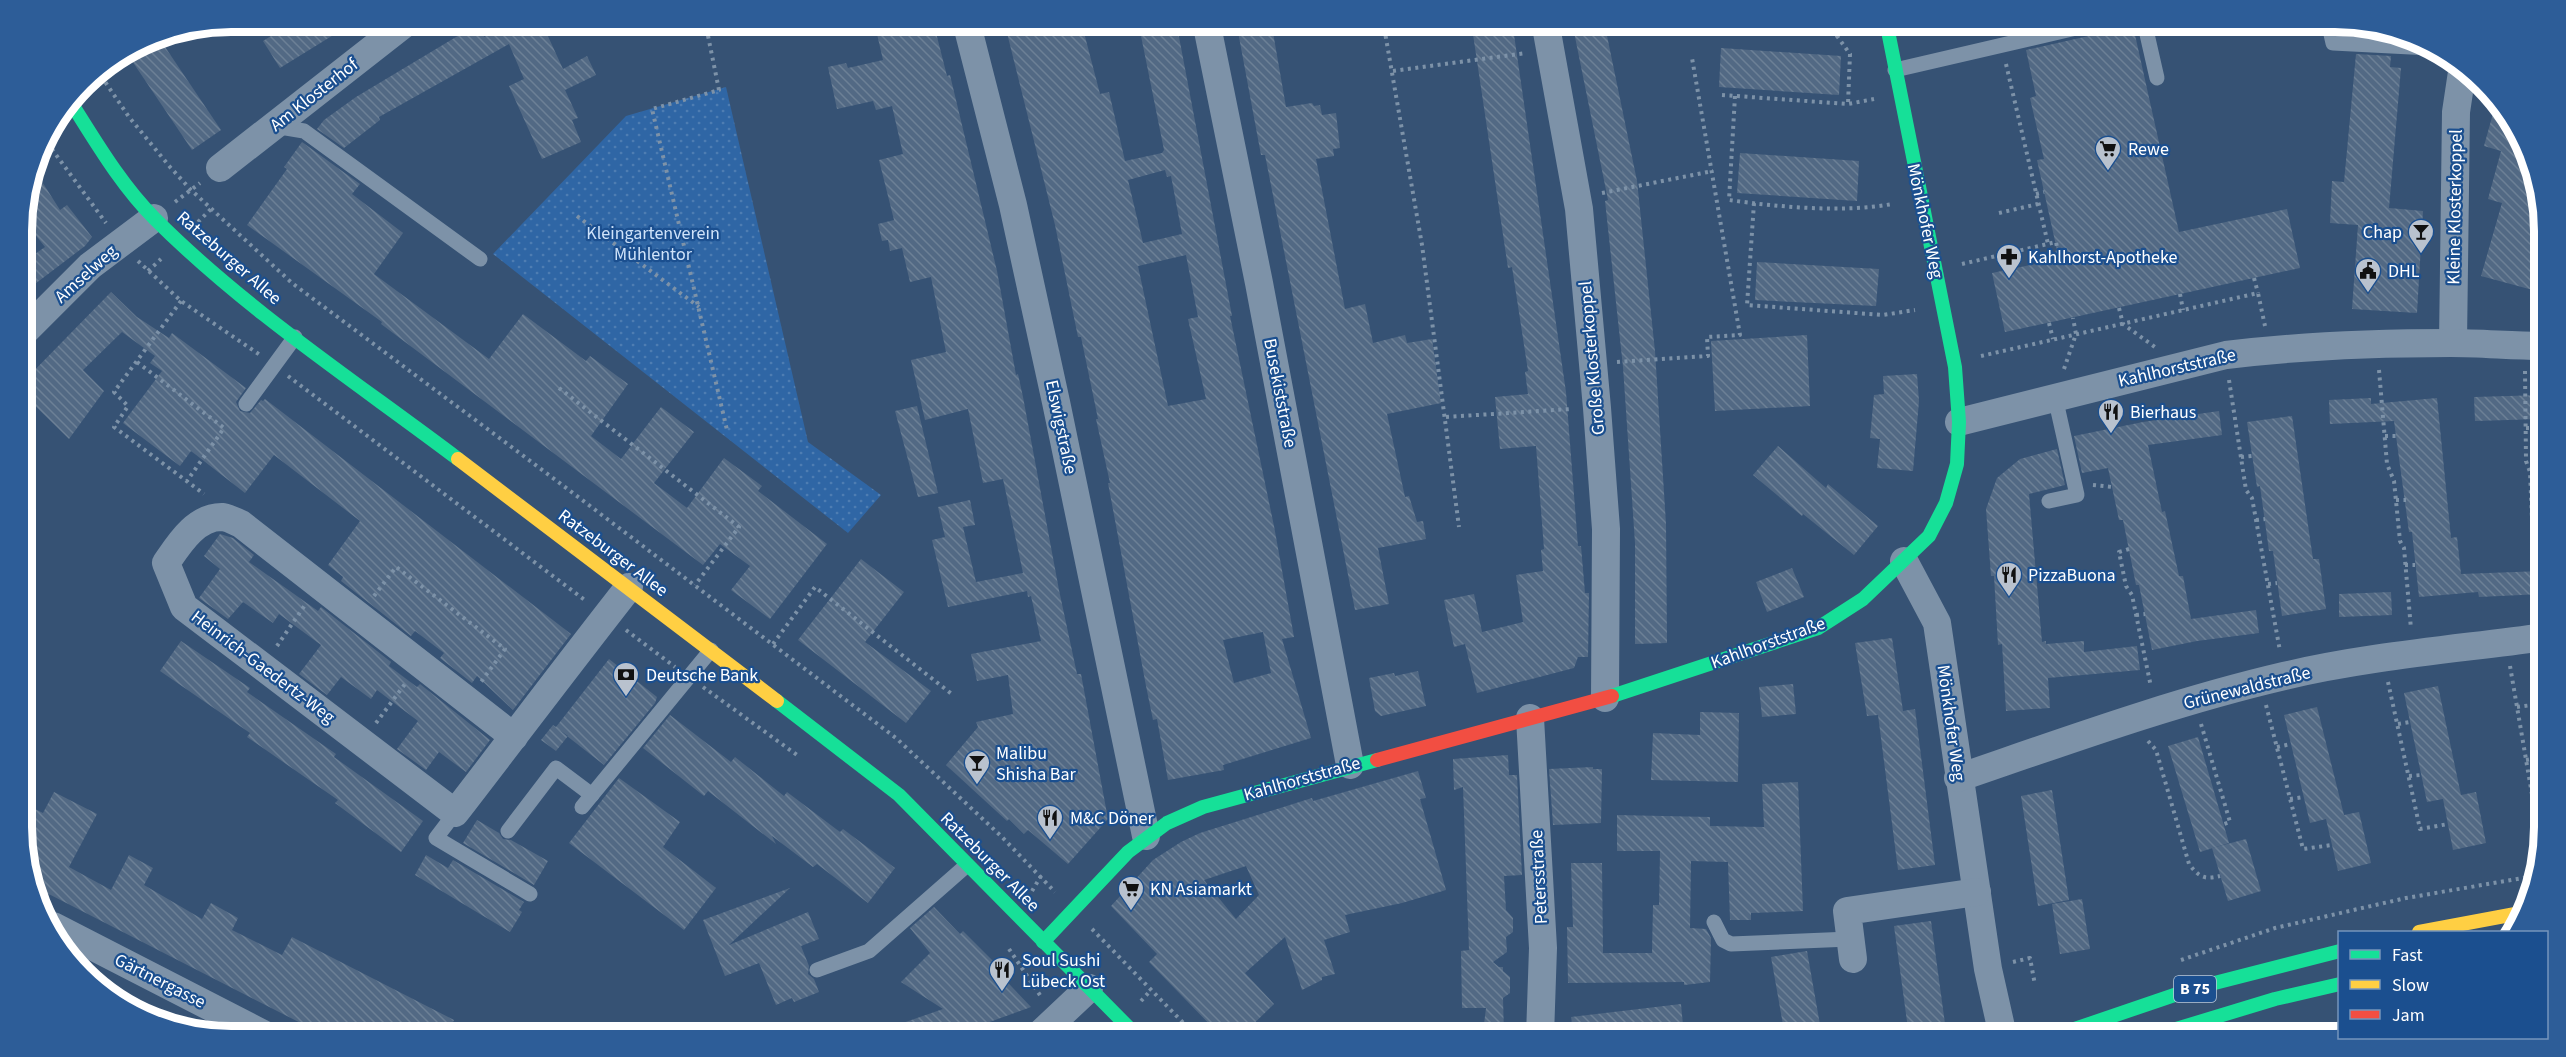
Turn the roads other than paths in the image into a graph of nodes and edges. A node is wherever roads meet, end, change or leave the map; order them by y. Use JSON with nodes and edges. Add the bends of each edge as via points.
{"nodes":[{"id":1,"x":394,"y":32,"type":"edge"},
{"id":2,"x":969,"y":32,"type":"edge"},
{"id":3,"x":1208,"y":32,"type":"edge"},
{"id":4,"x":1547,"y":32,"type":"edge"},
{"id":5,"x":1888,"y":32,"type":"edge"},
{"id":6,"x":2058,"y":32,"type":"edge"},
{"id":7,"x":2147,"y":32,"type":"edge"},
{"id":8,"x":2330,"y":32,"type":"edge"},
{"id":9,"x":2412,"y":47,"type":"edge"},
{"id":10,"x":1895,"y":70,"type":"junction"},
{"id":11,"x":2461,"y":77,"type":"edge"},
{"id":12,"x":2157,"y":78,"type":"dead end"},
{"id":13,"x":74,"y":108,"type":"edge"},
{"id":14,"x":274,"y":126,"type":"junction"},
{"id":15,"x":220,"y":168,"type":"dead end"},
{"id":16,"x":154,"y":218,"type":"junction"},
{"id":17,"x":480,"y":259,"type":"dead end"},
{"id":18,"x":32,"y":324,"type":"edge"},
{"id":19,"x":295,"y":336,"type":"junction"},
{"id":20,"x":2453,"y":343,"type":"junction"},
{"id":21,"x":2534,"y":346,"type":"edge"},
{"id":22,"x":2055,"y":397,"type":"junction"},
{"id":23,"x":246,"y":404,"type":"dead end"},
{"id":24,"x":1959,"y":422,"type":"junction"},
{"id":25,"x":2049,"y":501,"type":"dead end"},
{"id":26,"x":1904,"y":561,"type":"junction"},
{"id":27,"x":629,"y":587,"type":"junction"},
{"id":28,"x":2534,"y":639,"type":"edge"},
{"id":29,"x":711,"y":650,"type":"junction"},
{"id":30,"x":1605,"y":698,"type":"junction"},
{"id":31,"x":1530,"y":718,"type":"junction"},
{"id":32,"x":514,"y":737,"type":"junction"},
{"id":33,"x":1350,"y":765,"type":"junction"},
{"id":34,"x":1958,"y":778,"type":"junction"},
{"id":35,"x":455,"y":813,"type":"junction"},
{"id":36,"x":508,"y":831,"type":"dead end"},
{"id":37,"x":1146,"y":836,"type":"junction"},
{"id":38,"x":967,"y":865,"type":"junction"},
{"id":39,"x":1977,"y":892,"type":"junction"},
{"id":40,"x":530,"y":894,"type":"dead end"},
{"id":41,"x":2514,"y":914,"type":"edge"},
{"id":42,"x":1714,"y":922,"type":"dead end"},
{"id":43,"x":61,"y":930,"type":"edge"},
{"id":44,"x":2429,"y":931,"type":"edge"},
{"id":45,"x":1043,"y":942,"type":"junction"},
{"id":46,"x":1851,"y":949,"type":"joint"},
{"id":47,"x":2338,"y":951,"type":"edge"},
{"id":48,"x":817,"y":970,"type":"dead end"},
{"id":49,"x":2338,"y":984,"type":"edge"},
{"id":50,"x":1089,"y":988,"type":"junction"},
{"id":51,"x":1540,"y":1025,"type":"edge"},
{"id":52,"x":2001,"y":1025,"type":"edge"},
{"id":53,"x":2085,"y":1025,"type":"edge"},
{"id":54,"x":2189,"y":1025,"type":"edge"},
{"id":55,"x":248,"y":1026,"type":"edge"},
{"id":56,"x":1049,"y":1026,"type":"edge"},
{"id":57,"x":1127,"y":1026,"type":"edge"}],
"edges":[{"from":1,"to":14,"type":"street","name":"Am Klosterhof"},
{"from":2,"to":37,"type":"street","name":"Elswigstraße","via":[[1016,216]]},
{"from":3,"to":33,"type":"street","name":"Busekiststraße"},
{"from":4,"to":30,"type":"street","name":"Große Klosterkoppel","via":[[1578,198],[1597,408],[1606,529]]},
{"from":5,"to":10,"type":"main road","name":"Mönkhofer Weg"},
{"from":6,"to":10,"type":"lane"},
{"from":7,"to":12,"type":"lane"},
{"from":8,"to":9,"type":"lane","via":[[2333,43]]},
{"from":10,"to":24,"type":"main road","name":"Mönkhofer Weg","via":[[1955,368]]},
{"from":11,"to":20,"type":"street","name":"Kleine Klosterkoppel","via":[[2456,112]]},
{"from":13,"to":16,"type":"main road","name":"Ratzeburger Allee","via":[[109,163]]},
{"from":14,"to":15,"type":"street","name":"Am Klosterhof"},
{"from":14,"to":17,"type":"lane","via":[[304,131]]},
{"from":16,"to":18,"type":"street","name":"Amselweg","via":[[90,266]]},
{"from":16,"to":19,"type":"main road","name":"Ratzeburger Allee","via":[[243,298]]},
{"from":19,"to":23,"type":"lane"},
{"from":19,"to":27,"type":"main road","name":"Ratzeburger Allee"},
{"from":20,"to":21,"type":"street","name":"Kahlhorststraße"},
{"from":20,"to":22,"type":"street","name":"Kahlhorststraße","via":[[2226,355]]},
{"from":22,"to":24,"type":"street","name":"Kahlhorststraße"},
{"from":22,"to":25,"type":"lane","via":[[2077,495]]},
{"from":24,"to":26,"type":"main road","name":"Kahlhorststraße","via":[[1957,464],[1946,503],[1929,536]]},
{"from":26,"to":30,"type":"main road","name":"Kahlhorststraße","via":[[1863,599],[1818,628]]},
{"from":26,"to":34,"type":"street","name":"Mönkhofer Weg","via":[[1936,623]]},
{"from":27,"to":29,"type":"main road","name":"Ratzeburger Allee"},
{"from":27,"to":32,"type":"street"},
{"from":28,"to":34,"type":"street","name":"Grünewaldstraße","via":[[2378,659],[2255,683],[2124,721]]},
{"from":29,"to":36,"type":"lane","via":[[587,801],[556,768]]},
{"from":29,"to":38,"type":"main road","name":"Ratzeburger Allee","via":[[899,795]]},
{"from":30,"to":31,"type":"main road","name":"Kahlhorststraße"},
{"from":31,"to":33,"type":"main road","name":"Kahlhorststraße"},
{"from":31,"to":51,"type":"street","name":"Petersstraße","via":[[1543,948]]},
{"from":32,"to":35,"type":"street"},
{"from":32,"to":35,"type":"street","name":"Heinrich-Gaedertz-Weg","via":[[241,524],[223,517],[201,523],[183,539],[166,563],[184,607]]},
{"from":33,"to":37,"type":"main road","name":"Kahlhorststraße","via":[[1203,807]]},
{"from":34,"to":39,"type":"street","name":"Mönkhofer Weg"},
{"from":35,"to":40,"type":"lane","via":[[436,838]]},
{"from":37,"to":45,"type":"main road","name":"Kahlhorststraße"},
{"from":38,"to":45,"type":"main road","name":"Ratzeburger Allee"},
{"from":38,"to":48,"type":"lane","via":[[869,951]]},
{"from":39,"to":46,"type":"street","via":[[1846,911]]},
{"from":39,"to":52,"type":"street","name":"Mönkhofer Weg"},
{"from":41,"to":44,"type":"main road"},
{"from":42,"to":46,"type":"lane","via":[[1723,940],[1731,944]]},
{"from":43,"to":55,"type":"street","name":"Gärtnergasse"},
{"from":45,"to":50,"type":"main road","name":"Ratzeburger Allee"},
{"from":47,"to":53,"type":"main road","number":"B 75","via":[[2263,968]]},
{"from":49,"to":54,"type":"main road","number":"B 75"},
{"from":50,"to":56,"type":"street"},
{"from":50,"to":57,"type":"main road","name":"Ratzeburger Allee"}]}
